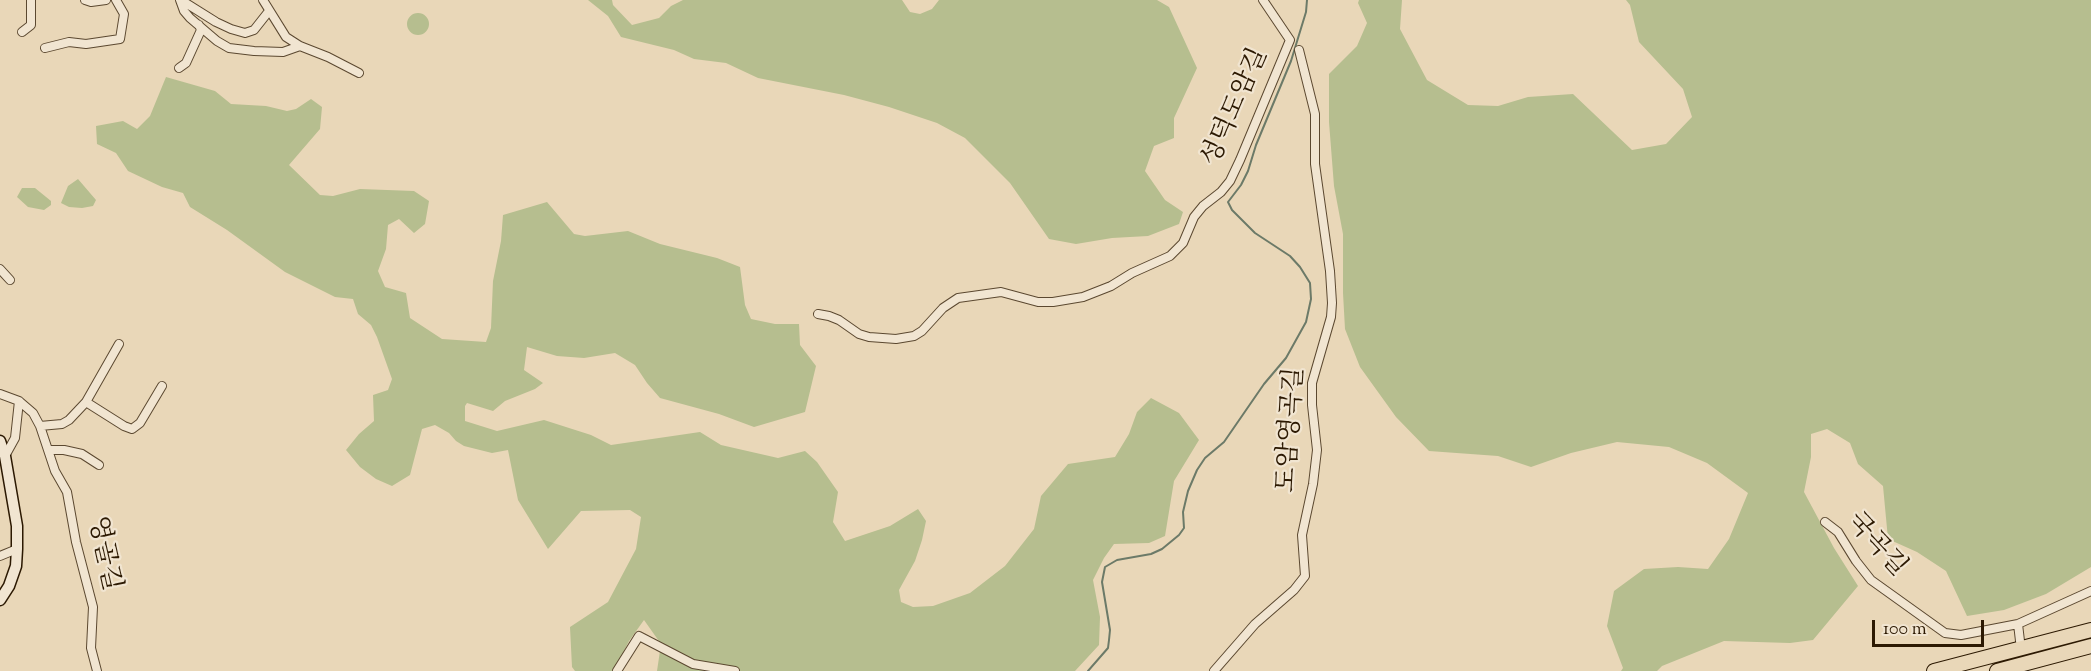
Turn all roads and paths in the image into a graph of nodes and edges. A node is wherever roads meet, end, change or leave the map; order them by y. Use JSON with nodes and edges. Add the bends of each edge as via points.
{"nodes":[{"id":1,"x":31,"y":0,"type":"edge"},
{"id":2,"x":85,"y":0,"type":"edge"},
{"id":3,"x":106,"y":0,"type":"edge"},
{"id":4,"x":116,"y":0,"type":"edge"},
{"id":5,"x":180,"y":0,"type":"edge"},
{"id":6,"x":263,"y":0,"type":"edge"},
{"id":7,"x":1263,"y":0,"type":"edge"},
{"id":8,"x":269,"y":11,"type":"junction"},
{"id":9,"x":199,"y":25,"type":"junction"},
{"id":10,"x":22,"y":32,"type":"dead end"},
{"id":11,"x":300,"y":46,"type":"junction"},
{"id":12,"x":45,"y":48,"type":"dead end"},
{"id":13,"x":1299,"y":50,"type":"dead end"},
{"id":14,"x":179,"y":68,"type":"dead end"},
{"id":15,"x":359,"y":73,"type":"dead end"},
{"id":16,"x":0,"y":269,"type":"edge"},
{"id":17,"x":10,"y":280,"type":"dead end"},
{"id":18,"x":818,"y":314,"type":"dead end"},
{"id":19,"x":119,"y":344,"type":"dead end"},
{"id":20,"x":162,"y":387,"type":"dead end"},
{"id":21,"x":0,"y":394,"type":"edge"},
{"id":22,"x":20,"y":401,"type":"junction"},
{"id":23,"x":86,"y":402,"type":"junction"},
{"id":24,"x":40,"y":426,"type":"junction"},
{"id":25,"x":0,"y":441,"type":"edge"},
{"id":26,"x":49,"y":450,"type":"junction"},
{"id":27,"x":5,"y":456,"type":"junction"},
{"id":28,"x":99,"y":465,"type":"dead end"},
{"id":29,"x":1826,"y":522,"type":"dead end"},
{"id":30,"x":17,"y":549,"type":"junction"},
{"id":31,"x":0,"y":556,"type":"edge"},
{"id":32,"x":2091,"y":591,"type":"edge"},
{"id":33,"x":0,"y":600,"type":"edge"},
{"id":34,"x":2018,"y":624,"type":"junction"},
{"id":35,"x":2091,"y":630,"type":"edge"},
{"id":36,"x":2020,"y":641,"type":"dead end"},
{"id":37,"x":2091,"y":646,"type":"edge"},
{"id":38,"x":97,"y":671,"type":"edge"},
{"id":39,"x":617,"y":671,"type":"edge"},
{"id":40,"x":735,"y":671,"type":"edge"},
{"id":41,"x":1214,"y":671,"type":"edge"},
{"id":42,"x":1934,"y":671,"type":"edge"},
{"id":43,"x":1998,"y":671,"type":"edge"}],
"edges":[{"from":1,"to":10,"type":"street","via":[[31,25]]},
{"from":2,"to":3,"type":"street"},
{"from":4,"to":12,"type":"street","via":[[124,14],[120,39],[69,42]]},
{"from":5,"to":8,"type":"street","via":[[216,22],[245,33],[254,30]]},
{"from":5,"to":9,"type":"street","via":[[184,11]]},
{"from":6,"to":8,"type":"street"},
{"from":7,"to":18,"type":"street","name":"성덕도암길","via":[[1290,40],[1230,181],[1194,217],[1183,243],[1170,256],[1083,297],[1038,302],[1001,292],[958,298],[922,331],[896,339],[859,334],[839,320]]},
{"from":8,"to":11,"type":"street","via":[[286,37]]},
{"from":9,"to":11,"type":"street","via":[[229,48],[283,52]]},
{"from":9,"to":14,"type":"street","via":[[201,30],[186,63]]},
{"from":11,"to":15,"type":"street"},
{"from":13,"to":41,"type":"street","name":"도암영곡길","via":[[1315,114],[1315,164],[1332,303],[1312,383],[1317,450],[1302,535],[1305,576]]},
{"from":16,"to":17,"type":"street"},
{"from":19,"to":23,"type":"street"},
{"from":20,"to":23,"type":"street","via":[[140,423],[132,429]]},
{"from":21,"to":22,"type":"street"},
{"from":22,"to":24,"type":"street","name":"영골길"},
{"from":22,"to":27,"type":"street","via":[[15,438]]},
{"from":23,"to":24,"type":"street","via":[[62,424]]},
{"from":24,"to":26,"type":"street","name":"영골길"},
{"from":25,"to":27,"type":"main road"},
{"from":26,"to":28,"type":"street","via":[[82,453]]},
{"from":26,"to":38,"type":"street","name":"영골길","via":[[55,471],[68,492],[93,607],[91,648]]},
{"from":27,"to":30,"type":"main road"},
{"from":29,"to":34,"type":"street","name":"국곡길","via":[[1838,532],[1871,580],[1945,633],[1962,635]]},
{"from":30,"to":31,"type":"street"},
{"from":30,"to":33,"type":"main road","via":[[16,566]]},
{"from":32,"to":34,"type":"street","name":"국곡길"},
{"from":34,"to":36,"type":"street"},
{"from":35,"to":42,"type":"highway"},
{"from":37,"to":43,"type":"highway"},
{"from":39,"to":40,"type":"street","via":[[639,636],[693,664]]}]}
